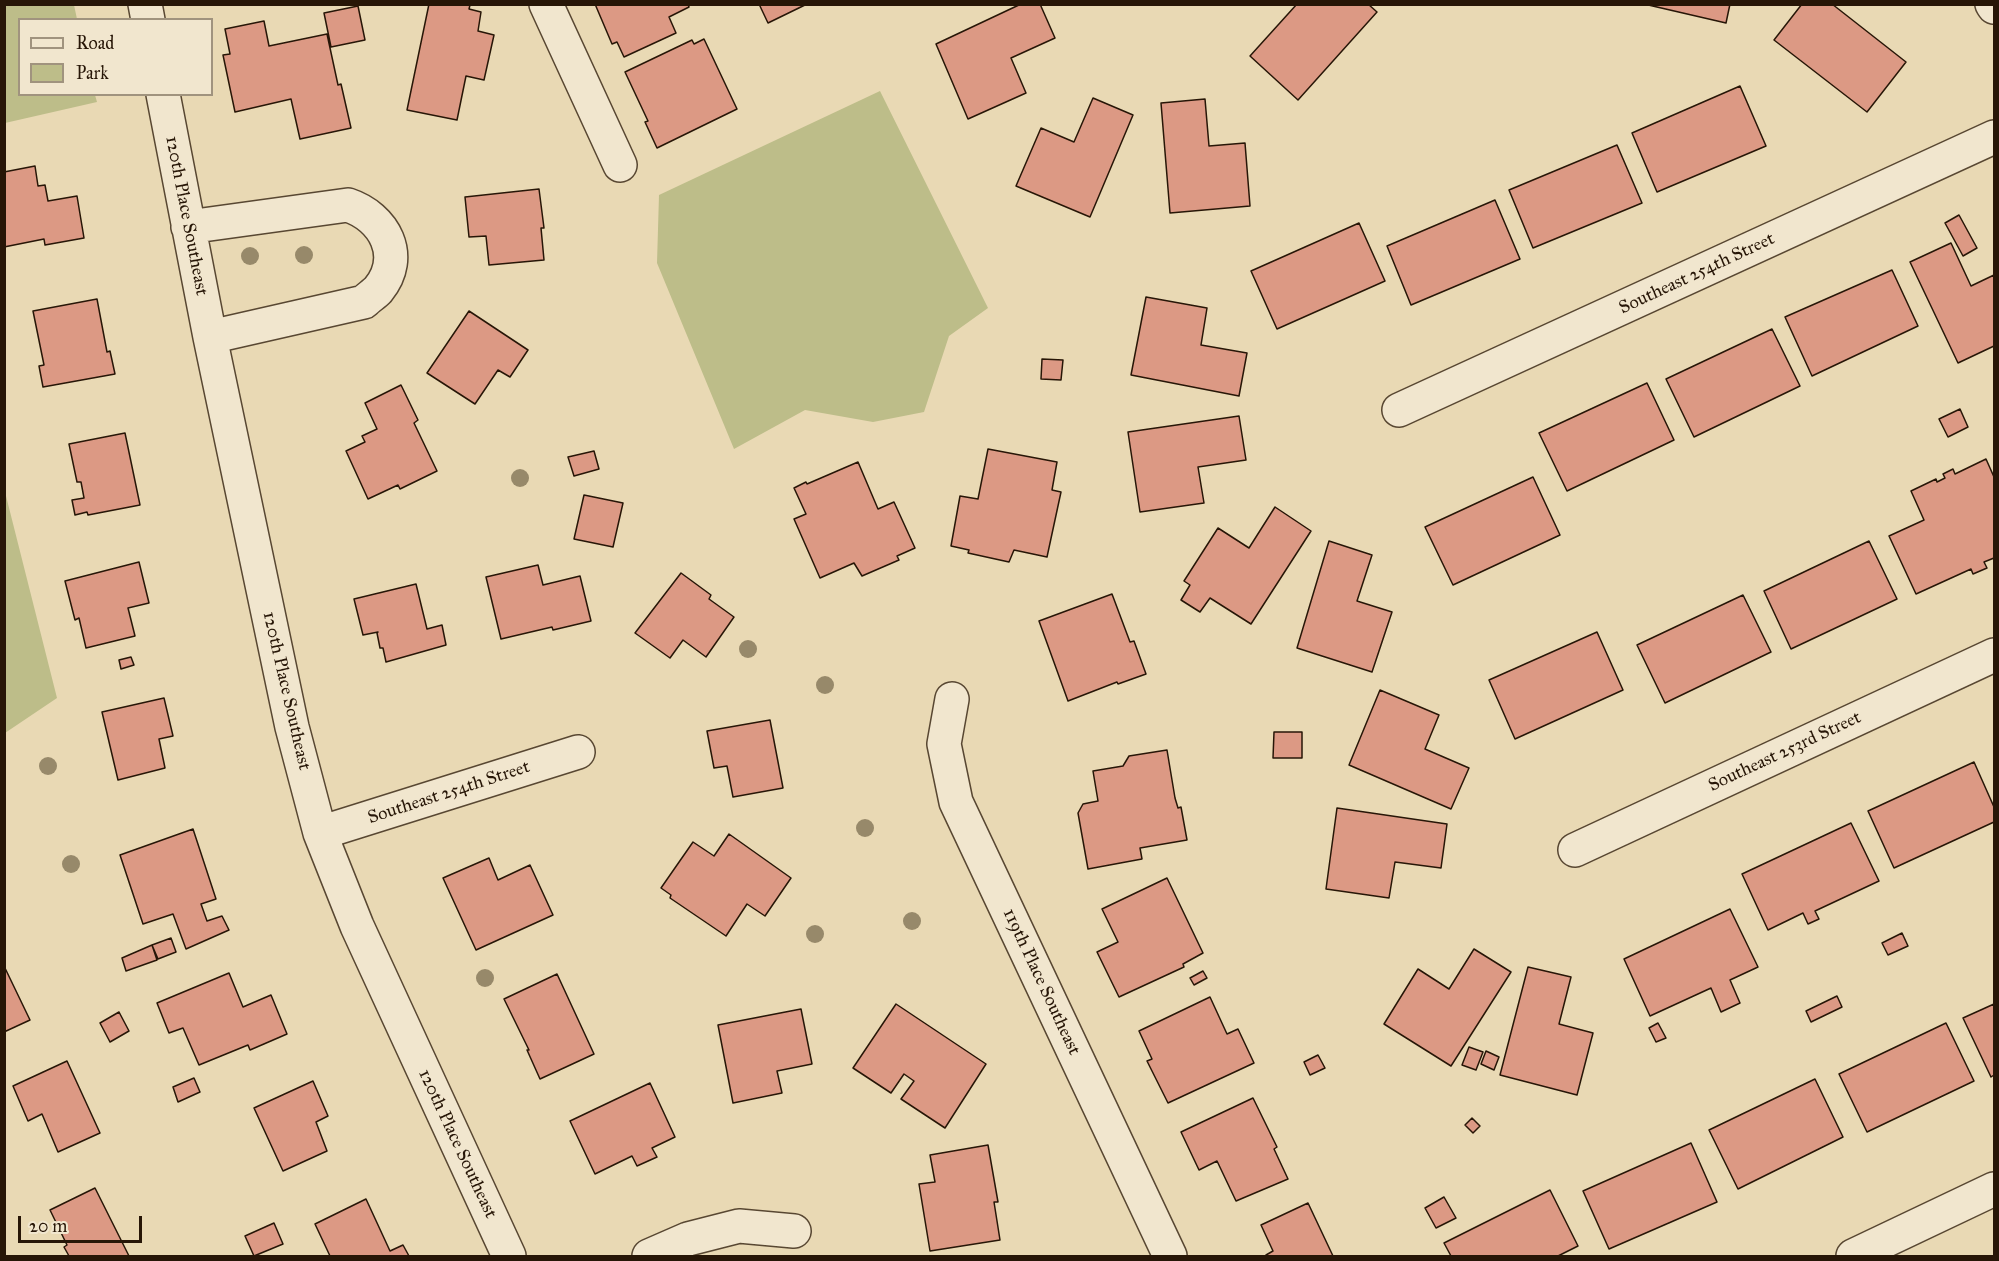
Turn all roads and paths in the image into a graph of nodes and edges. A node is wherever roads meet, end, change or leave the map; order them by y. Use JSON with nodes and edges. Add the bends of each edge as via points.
{"nodes":[{"id":1,"x":546,"y":4,"type":"edge"},
{"id":2,"x":162,"y":96,"type":"edge"},
{"id":3,"x":1995,"y":137,"type":"edge"},
{"id":4,"x":620,"y":165,"type":"dead end"},
{"id":5,"x":188,"y":227,"type":"junction"},
{"id":6,"x":210,"y":337,"type":"junction"},
{"id":7,"x":1399,"y":410,"type":"dead end"},
{"id":8,"x":1995,"y":655,"type":"edge"},
{"id":9,"x":952,"y":699,"type":"dead end"},
{"id":10,"x":578,"y":752,"type":"dead end"},
{"id":11,"x":320,"y":833,"type":"junction"},
{"id":12,"x":1575,"y":850,"type":"dead end"},
{"id":13,"x":1995,"y":1189,"type":"edge"},
{"id":14,"x":794,"y":1230,"type":"dead end"},
{"id":15,"x":509,"y":1257,"type":"edge"},
{"id":16,"x":649,"y":1257,"type":"edge"},
{"id":17,"x":1170,"y":1257,"type":"edge"},
{"id":18,"x":1852,"y":1257,"type":"edge"}],
"edges":[{"from":1,"to":4,"type":"street"},
{"from":2,"to":5,"type":"street","name":"120th Place Southeast"},
{"from":3,"to":7,"type":"street","name":"Southeast 254th Street"},
{"from":5,"to":6,"type":"street","name":"120th Place Southeast"},
{"from":5,"to":6,"type":"street","via":[[348,205],[377,222],[389,244],[387,273],[377,291],[364,302]]},
{"from":6,"to":11,"type":"street","name":"120th Place Southeast","via":[[289,715]]},
{"from":8,"to":12,"type":"street","name":"Southeast 253rd Street"},
{"from":9,"to":17,"type":"street","name":"119th Place Southeast","via":[[944,744],[956,802]]},
{"from":10,"to":11,"type":"street","name":"Southeast 254th Street"},
{"from":11,"to":15,"type":"street","name":"120th Place Southeast","via":[[357,926]]},
{"from":13,"to":18,"type":"street"},
{"from":14,"to":16,"type":"street","via":[[739,1226],[688,1239]]}]}
